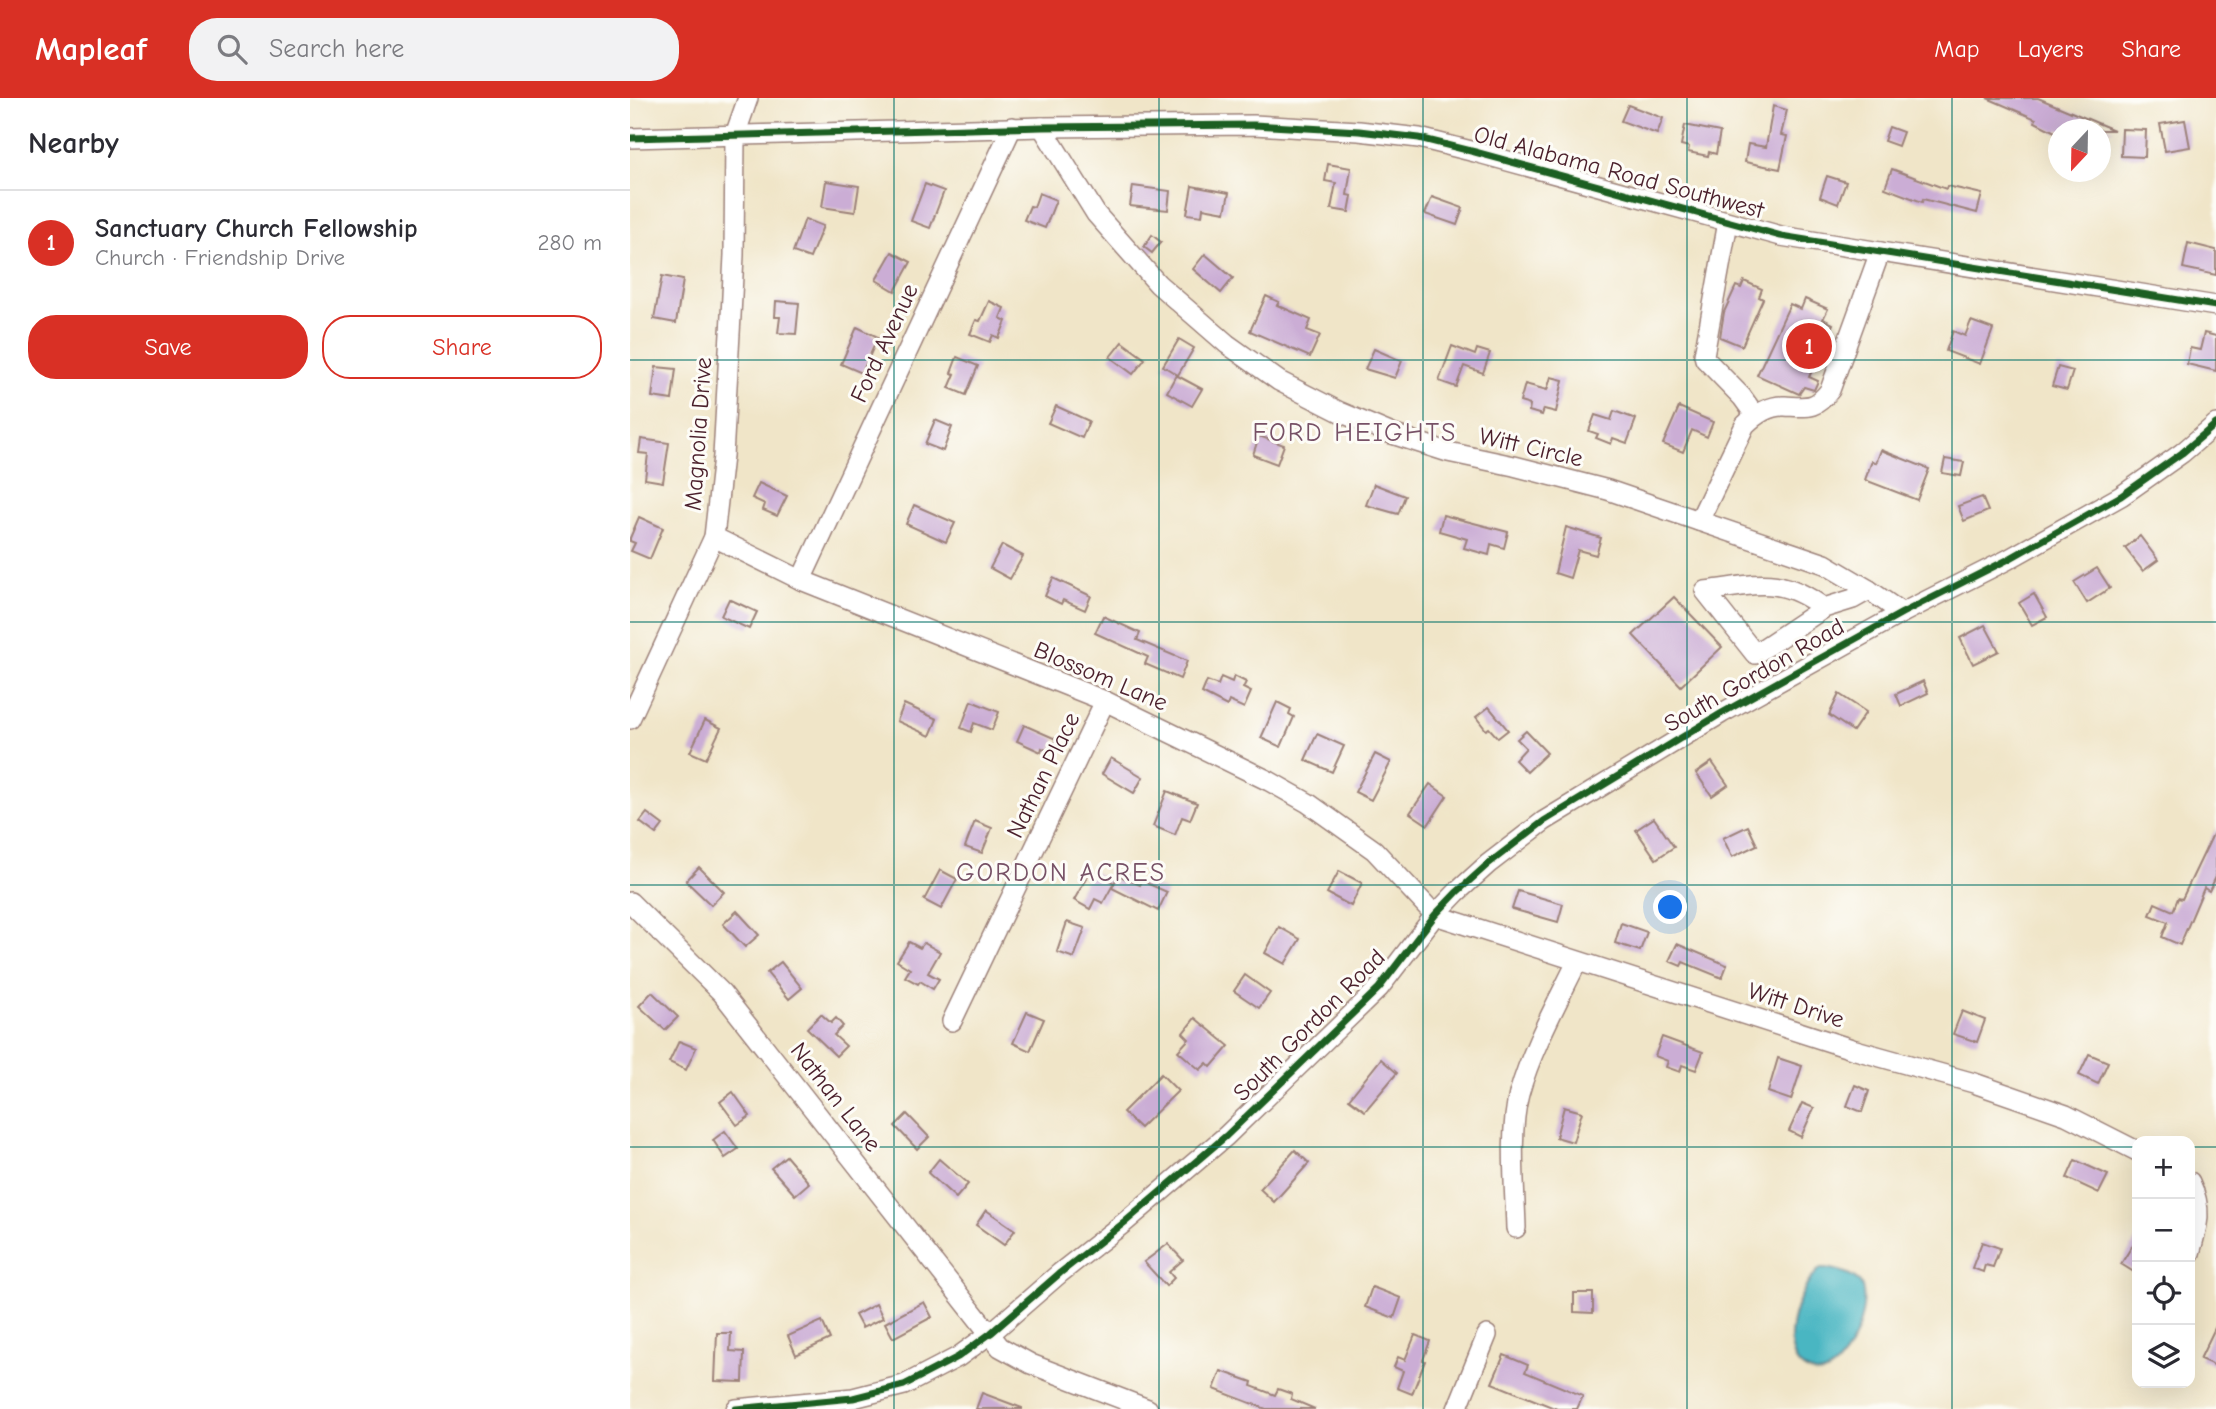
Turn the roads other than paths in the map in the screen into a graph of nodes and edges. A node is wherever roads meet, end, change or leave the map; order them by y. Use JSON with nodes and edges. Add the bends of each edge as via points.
{"nodes":[{"id":1,"x":748,"y":98,"type":"edge"},
{"id":2,"x":1012,"y":127,"type":"junction"},
{"id":3,"x":1042,"y":127,"type":"junction"},
{"id":4,"x":735,"y":135,"type":"junction"},
{"id":5,"x":630,"y":138,"type":"edge"},
{"id":6,"x":1728,"y":222,"type":"junction"},
{"id":7,"x":1880,"y":252,"type":"junction"},
{"id":8,"x":2216,"y":306,"type":"edge"},
{"id":9,"x":1755,"y":415,"type":"junction"},
{"id":10,"x":2216,"y":424,"type":"edge"},
{"id":11,"x":1699,"y":521,"type":"junction"},
{"id":12,"x":714,"y":537,"type":"junction"},
{"id":13,"x":801,"y":580,"type":"junction"},
{"id":14,"x":1869,"y":590,"type":"junction"},
{"id":15,"x":1824,"y":608,"type":"junction"},
{"id":16,"x":1902,"y":613,"type":"junction"},
{"id":17,"x":1105,"y":701,"type":"junction"},
{"id":18,"x":630,"y":719,"type":"edge"},
{"id":19,"x":630,"y":902,"type":"edge"},
{"id":20,"x":1435,"y":915,"type":"junction"},
{"id":21,"x":1577,"y":962,"type":"junction"},
{"id":22,"x":952,"y":1021,"type":"dead end"},
{"id":23,"x":2132,"y":1148,"type":"edge"},
{"id":24,"x":2195,"y":1193,"type":"edge"},
{"id":25,"x":1516,"y":1228,"type":"dead end"},
{"id":26,"x":2195,"y":1235,"type":"edge"},
{"id":27,"x":991,"y":1333,"type":"junction"},
{"id":28,"x":1487,"y":1335,"type":"dead end"},
{"id":29,"x":736,"y":1409,"type":"edge"},
{"id":30,"x":1148,"y":1409,"type":"edge"},
{"id":31,"x":1457,"y":1409,"type":"edge"}],
"edges":[{"from":1,"to":4,"type":"street","name":"Magnolia Drive"},
{"from":2,"to":3,"type":"street","name":"Old Alabama Road Southwest"},
{"from":2,"to":4,"type":"street","name":"Old Alabama Road Southwest"},
{"from":2,"to":13,"type":"street","name":"Ford Avenue"},
{"from":3,"to":6,"type":"street","name":"Old Alabama Road Southwest","via":[[1254,125],[1419,138]]},
{"from":3,"to":11,"type":"street","name":"Witt Circle","via":[[1096,214],[1158,284],[1227,344],[1279,381],[1392,434],[1608,490]]},
{"from":4,"to":5,"type":"street","name":"Old Alabama Road Southwest"},
{"from":4,"to":12,"type":"street","name":"Magnolia Drive","via":[[733,267]]},
{"from":6,"to":7,"type":"street","name":"Old Alabama Road Southwest"},
{"from":6,"to":9,"type":"street","via":[[1703,355]]},
{"from":7,"to":8,"type":"street","name":"Old Alabama Road Southwest"},
{"from":7,"to":9,"type":"street","via":[[1824,398],[1809,407],[1783,405]]},
{"from":9,"to":11,"type":"street","via":[[1745,425]]},
{"from":10,"to":16,"type":"street","name":"South Gordon Road","via":[[2121,496]]},
{"from":11,"to":14,"type":"street","name":"Witt Circle","via":[[1825,564]]},
{"from":12,"to":13,"type":"street","name":"Blossom Lane"},
{"from":12,"to":18,"type":"street","name":"Magnolia Drive"},
{"from":13,"to":17,"type":"street","name":"Blossom Lane"},
{"from":14,"to":15,"type":"street"},
{"from":14,"to":16,"type":"street","name":"Witt Circle"},
{"from":15,"to":15,"type":"street","via":[[1755,654],[1705,591],[1771,583],[1807,595]]},
{"from":16,"to":20,"type":"street","name":"South Gordon Road","via":[[1722,713],[1544,821],[1488,864]]},
{"from":17,"to":20,"type":"street","name":"Blossom Lane","via":[[1308,803],[1374,850]]},
{"from":17,"to":22,"type":"street","name":"Nathan Place"},
{"from":19,"to":27,"type":"street","name":"Nathan Lane","via":[[722,993]]},
{"from":20,"to":21,"type":"street","name":"Witt Drive"},
{"from":20,"to":27,"type":"street","name":"South Gordon Road","via":[[1379,988],[1289,1077],[1226,1136]]},
{"from":21,"to":23,"type":"street","name":"Witt Drive","via":[[1974,1083],[2066,1115]]},
{"from":21,"to":25,"type":"street","via":[[1534,1051],[1519,1097],[1514,1144]]},
{"from":24,"to":26,"type":"street","via":[[2199,1220]]},
{"from":27,"to":29,"type":"street","name":"South Gordon Road","via":[[958,1357],[904,1385],[853,1398]]},
{"from":27,"to":30,"type":"street","name":"Nathan Lane","via":[[1000,1347],[1031,1364]]},
{"from":28,"to":31,"type":"street"}]}
